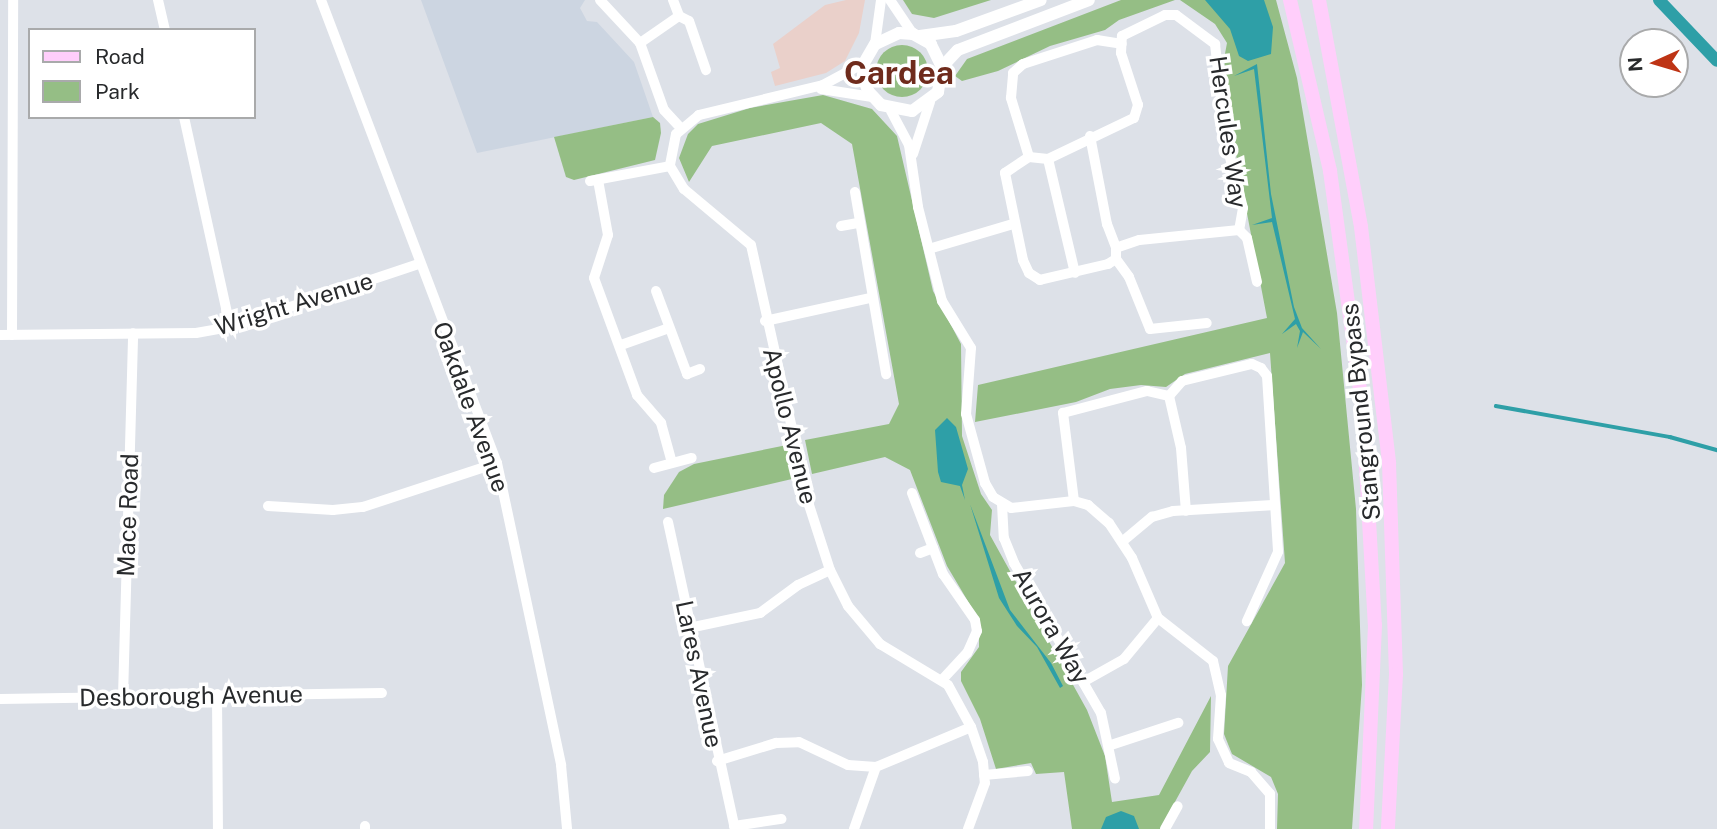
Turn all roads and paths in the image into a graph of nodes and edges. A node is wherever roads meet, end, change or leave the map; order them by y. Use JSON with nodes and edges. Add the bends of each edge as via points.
{"nodes":[{"id":1,"x":13,"y":0,"type":"edge"},
{"id":2,"x":158,"y":0,"type":"edge"},
{"id":3,"x":321,"y":0,"type":"edge"},
{"id":4,"x":600,"y":0,"type":"edge"},
{"id":5,"x":673,"y":0,"type":"edge"},
{"id":6,"x":881,"y":0,"type":"edge"},
{"id":7,"x":890,"y":0,"type":"edge"},
{"id":8,"x":1041,"y":0,"type":"edge"},
{"id":9,"x":1089,"y":0,"type":"edge"},
{"id":10,"x":1290,"y":0,"type":"edge"},
{"id":11,"x":1319,"y":0,"type":"edge"},
{"id":12,"x":678,"y":16,"type":"junction"},
{"id":13,"x":165,"y":28,"type":"edge"},
{"id":14,"x":916,"y":35,"type":"junction"},
{"id":15,"x":640,"y":43,"type":"junction"},
{"id":16,"x":875,"y":44,"type":"junction"},
{"id":17,"x":1122,"y":44,"type":"junction"},
{"id":18,"x":864,"y":63,"type":"junction"},
{"id":19,"x":942,"y":67,"type":"junction"},
{"id":20,"x":706,"y":70,"type":"dead end"},
{"id":21,"x":807,"y":89,"type":"junction"},
{"id":22,"x":872,"y":97,"type":"junction"},
{"id":23,"x":930,"y":102,"type":"junction"},
{"id":24,"x":891,"y":111,"type":"junction"},
{"id":25,"x":184,"y":119,"type":"edge"},
{"id":26,"x":680,"y":127,"type":"junction"},
{"id":27,"x":1090,"y":136,"type":"junction"},
{"id":28,"x":1029,"y":157,"type":"junction"},
{"id":29,"x":1048,"y":159,"type":"junction"},
{"id":30,"x":912,"y":165,"type":"junction"},
{"id":31,"x":670,"y":166,"type":"junction"},
{"id":32,"x":855,"y":191,"type":"dead end"},
{"id":33,"x":858,"y":223,"type":"junction"},
{"id":34,"x":1013,"y":224,"type":"junction"},
{"id":35,"x":841,"y":226,"type":"dead end"},
{"id":36,"x":1239,"y":230,"type":"junction"},
{"id":37,"x":932,"y":248,"type":"junction"},
{"id":38,"x":1116,"y":253,"type":"junction"},
{"id":39,"x":418,"y":264,"type":"junction"},
{"id":40,"x":1075,"y":273,"type":"junction"},
{"id":41,"x":1257,"y":282,"type":"dead end"},
{"id":42,"x":656,"y":291,"type":"dead end"},
{"id":43,"x":870,"y":298,"type":"junction"},
{"id":44,"x":765,"y":321,"type":"junction"},
{"id":45,"x":1208,"y":323,"type":"dead end"},
{"id":46,"x":230,"y":327,"type":"junction"},
{"id":47,"x":669,"y":328,"type":"junction"},
{"id":48,"x":133,"y":333,"type":"junction"},
{"id":49,"x":0,"y":335,"type":"edge"},
{"id":50,"x":12,"y":335,"type":"junction"},
{"id":51,"x":621,"y":345,"type":"junction"},
{"id":52,"x":700,"y":369,"type":"dead end"},
{"id":53,"x":886,"y":374,"type":"dead end"},
{"id":54,"x":1169,"y":396,"type":"junction"},
{"id":55,"x":692,"y":458,"type":"dead end"},
{"id":56,"x":497,"y":463,"type":"junction"},
{"id":57,"x":672,"y":463,"type":"junction"},
{"id":58,"x":654,"y":468,"type":"dead end"},
{"id":59,"x":912,"y":493,"type":"dead end"},
{"id":60,"x":1074,"y":501,"type":"junction"},
{"id":61,"x":1002,"y":504,"type":"junction"},
{"id":62,"x":1276,"y":505,"type":"junction"},
{"id":63,"x":268,"y":506,"type":"dead end"},
{"id":64,"x":1186,"y":511,"type":"junction"},
{"id":65,"x":668,"y":522,"type":"dead end"},
{"id":66,"x":1123,"y":541,"type":"junction"},
{"id":67,"x":933,"y":548,"type":"junction"},
{"id":68,"x":920,"y":553,"type":"dead end"},
{"id":69,"x":830,"y":570,"type":"junction"},
{"id":70,"x":1158,"y":618,"type":"junction"},
{"id":71,"x":1247,"y":621,"type":"dead end"},
{"id":72,"x":689,"y":628,"type":"junction"},
{"id":73,"x":942,"y":680,"type":"junction"},
{"id":74,"x":1083,"y":682,"type":"junction"},
{"id":75,"x":382,"y":693,"type":"dead end"},
{"id":76,"x":217,"y":694,"type":"junction"},
{"id":77,"x":123,"y":698,"type":"junction"},
{"id":78,"x":0,"y":699,"type":"edge"},
{"id":79,"x":1178,"y":723,"type":"dead end"},
{"id":80,"x":971,"y":727,"type":"junction"},
{"id":81,"x":1111,"y":745,"type":"junction"},
{"id":82,"x":717,"y":761,"type":"junction"},
{"id":83,"x":876,"y":767,"type":"junction"},
{"id":84,"x":1028,"y":771,"type":"dead end"},
{"id":85,"x":985,"y":775,"type":"junction"},
{"id":86,"x":1115,"y":779,"type":"dead end"},
{"id":87,"x":1178,"y":806,"type":"dead end"},
{"id":88,"x":781,"y":819,"type":"dead end"},
{"id":89,"x":734,"y":827,"type":"edge"},
{"id":90,"x":218,"y":829,"type":"edge"},
{"id":91,"x":567,"y":829,"type":"edge"},
{"id":92,"x":855,"y":829,"type":"edge"},
{"id":93,"x":968,"y":829,"type":"edge"},
{"id":94,"x":1165,"y":829,"type":"edge"},
{"id":95,"x":1270,"y":829,"type":"edge"},
{"id":96,"x":1366,"y":829,"type":"edge"},
{"id":97,"x":1388,"y":829,"type":"edge"}],
"edges":[{"from":1,"to":50,"type":"street"},
{"from":2,"to":13,"type":"street"},
{"from":3,"to":39,"type":"street","name":"Oakdale Avenue"},
{"from":4,"to":15,"type":"street"},
{"from":5,"to":12,"type":"street"},
{"from":6,"to":16,"type":"street"},
{"from":7,"to":14,"type":"street"},
{"from":8,"to":14,"type":"street","via":[[956,31]]},
{"from":9,"to":19,"type":"street","via":[[958,50]]},
{"from":10,"to":96,"type":"main road","name":"Stanground Bypass","via":[[1329,172],[1363,414],[1375,625]]},
{"from":11,"to":97,"type":"main road","name":"Stanground Bypass","via":[[1361,227],[1389,463],[1396,674]]},
{"from":12,"to":15,"type":"street"},
{"from":12,"to":20,"type":"street","via":[[689,21]]},
{"from":14,"to":16,"type":"street","via":[[886,36]]},
{"from":14,"to":19,"type":"street","via":[[931,44]]},
{"from":15,"to":26,"type":"street","via":[[664,110]]},
{"from":16,"to":18,"type":"street"},
{"from":17,"to":27,"type":"street","via":[[1138,105],[1134,118]]},
{"from":17,"to":28,"type":"street","via":[[1097,40],[1023,64],[1013,73],[1011,98]]},
{"from":17,"to":36,"type":"street","name":"Hercules Way","via":[[1129,29],[1176,15],[1215,44],[1226,142],[1242,208]]},
{"from":18,"to":21,"type":"street","via":[[836,80]]},
{"from":18,"to":22,"type":"street","via":[[865,85]]},
{"from":19,"to":23,"type":"street","via":[[942,80]]},
{"from":21,"to":22,"type":"street","via":[[836,89]]},
{"from":21,"to":26,"type":"street","via":[[715,108]]},
{"from":22,"to":24,"type":"street"},
{"from":23,"to":24,"type":"street","via":[[912,111]]},
{"from":23,"to":30,"type":"street","via":[[916,135]]},
{"from":24,"to":30,"type":"street","via":[[905,134]]},
{"from":25,"to":46,"type":"street"},
{"from":26,"to":31,"type":"street","via":[[672,142]]},
{"from":27,"to":29,"type":"street"},
{"from":27,"to":38,"type":"street"},
{"from":28,"to":29,"type":"street"},
{"from":28,"to":34,"type":"street","via":[[1005,173]]},
{"from":29,"to":40,"type":"street"},
{"from":30,"to":37,"type":"street","via":[[918,207]]},
{"from":31,"to":44,"type":"street","name":"Apollo Avenue","via":[[684,189],[751,245]]},
{"from":31,"to":51,"type":"street","via":[[594,181],[608,235],[594,278]]},
{"from":32,"to":33,"type":"street"},
{"from":33,"to":35,"type":"street"},
{"from":33,"to":43,"type":"street"},
{"from":34,"to":37,"type":"street"},
{"from":34,"to":40,"type":"street","via":[[1029,273],[1040,280]]},
{"from":36,"to":38,"type":"street","via":[[1139,240]]},
{"from":36,"to":41,"type":"street","via":[[1247,238]]},
{"from":37,"to":61,"type":"street","via":[[942,301],[971,348],[966,414],[970,434],[985,483]]},
{"from":38,"to":40,"type":"street"},
{"from":38,"to":45,"type":"street","via":[[1150,329]]},
{"from":39,"to":46,"type":"street","name":"Wright Avenue"},
{"from":39,"to":56,"type":"street","name":"Oakdale Avenue"},
{"from":42,"to":47,"type":"street"},
{"from":43,"to":44,"type":"street"},
{"from":43,"to":53,"type":"street","via":[[876,351]]},
{"from":44,"to":69,"type":"street","name":"Apollo Avenue","via":[[809,505]]},
{"from":46,"to":48,"type":"street","name":"Wright Avenue","via":[[196,333]]},
{"from":47,"to":51,"type":"street"},
{"from":47,"to":52,"type":"street","via":[[687,374]]},
{"from":48,"to":50,"type":"street","name":"Wright Avenue"},
{"from":48,"to":77,"type":"street","name":"Mace Road"},
{"from":49,"to":50,"type":"street","name":"Wright Avenue"},
{"from":51,"to":57,"type":"street","via":[[637,395],[660,423]]},
{"from":54,"to":60,"type":"street","via":[[1147,390],[1063,413]]},
{"from":54,"to":62,"type":"street","via":[[1182,381],[1252,364],[1261,368],[1267,376]]},
{"from":54,"to":64,"type":"street","via":[[1181,448]]},
{"from":55,"to":57,"type":"street"},
{"from":56,"to":63,"type":"street","via":[[363,507]]},
{"from":56,"to":91,"type":"street","name":"Oakdale Avenue","via":[[558,752]]},
{"from":57,"to":58,"type":"street"},
{"from":59,"to":67,"type":"street"},
{"from":60,"to":61,"type":"street","via":[[1022,508]]},
{"from":60,"to":66,"type":"street","via":[[1097,512]]},
{"from":61,"to":74,"type":"street","name":"Aurora Way","via":[[1004,538],[1014,563]]},
{"from":62,"to":64,"type":"street"},
{"from":62,"to":71,"type":"street","via":[[1273,571]]},
{"from":64,"to":66,"type":"street","via":[[1152,517]]},
{"from":65,"to":72,"type":"street","name":"Lares Avenue"},
{"from":66,"to":70,"type":"street"},
{"from":67,"to":68,"type":"street"},
{"from":67,"to":73,"type":"street","via":[[977,631],[967,653]]},
{"from":69,"to":72,"type":"street","via":[[798,585],[760,613]]},
{"from":69,"to":73,"type":"street","name":"Apollo Avenue","via":[[866,631]]},
{"from":70,"to":74,"type":"street","via":[[1124,659]]},
{"from":70,"to":95,"type":"street","via":[[1213,661],[1221,695],[1218,739],[1229,763],[1251,772],[1270,794]]},
{"from":72,"to":82,"type":"street","name":"Lares Avenue"},
{"from":73,"to":80,"type":"street","name":"Apollo Avenue"},
{"from":74,"to":81,"type":"street","name":"Aurora Way"},
{"from":75,"to":76,"type":"street","name":"Desborough Avenue"},
{"from":76,"to":77,"type":"street","name":"Desborough Avenue"},
{"from":76,"to":90,"type":"street"},
{"from":77,"to":78,"type":"street","name":"Desborough Avenue"},
{"from":79,"to":81,"type":"street"},
{"from":80,"to":83,"type":"street"},
{"from":80,"to":85,"type":"street","name":"Apollo Avenue"},
{"from":81,"to":86,"type":"street","name":"Aurora Way"},
{"from":82,"to":83,"type":"street","via":[[776,743],[799,742],[848,765]]},
{"from":82,"to":89,"type":"street","name":"Lares Avenue"},
{"from":83,"to":92,"type":"street"},
{"from":84,"to":85,"type":"street"},
{"from":85,"to":93,"type":"street","name":"Apollo Avenue"},
{"from":87,"to":94,"type":"street"},
{"from":88,"to":89,"type":"street","name":"Lares Avenue"}]}
